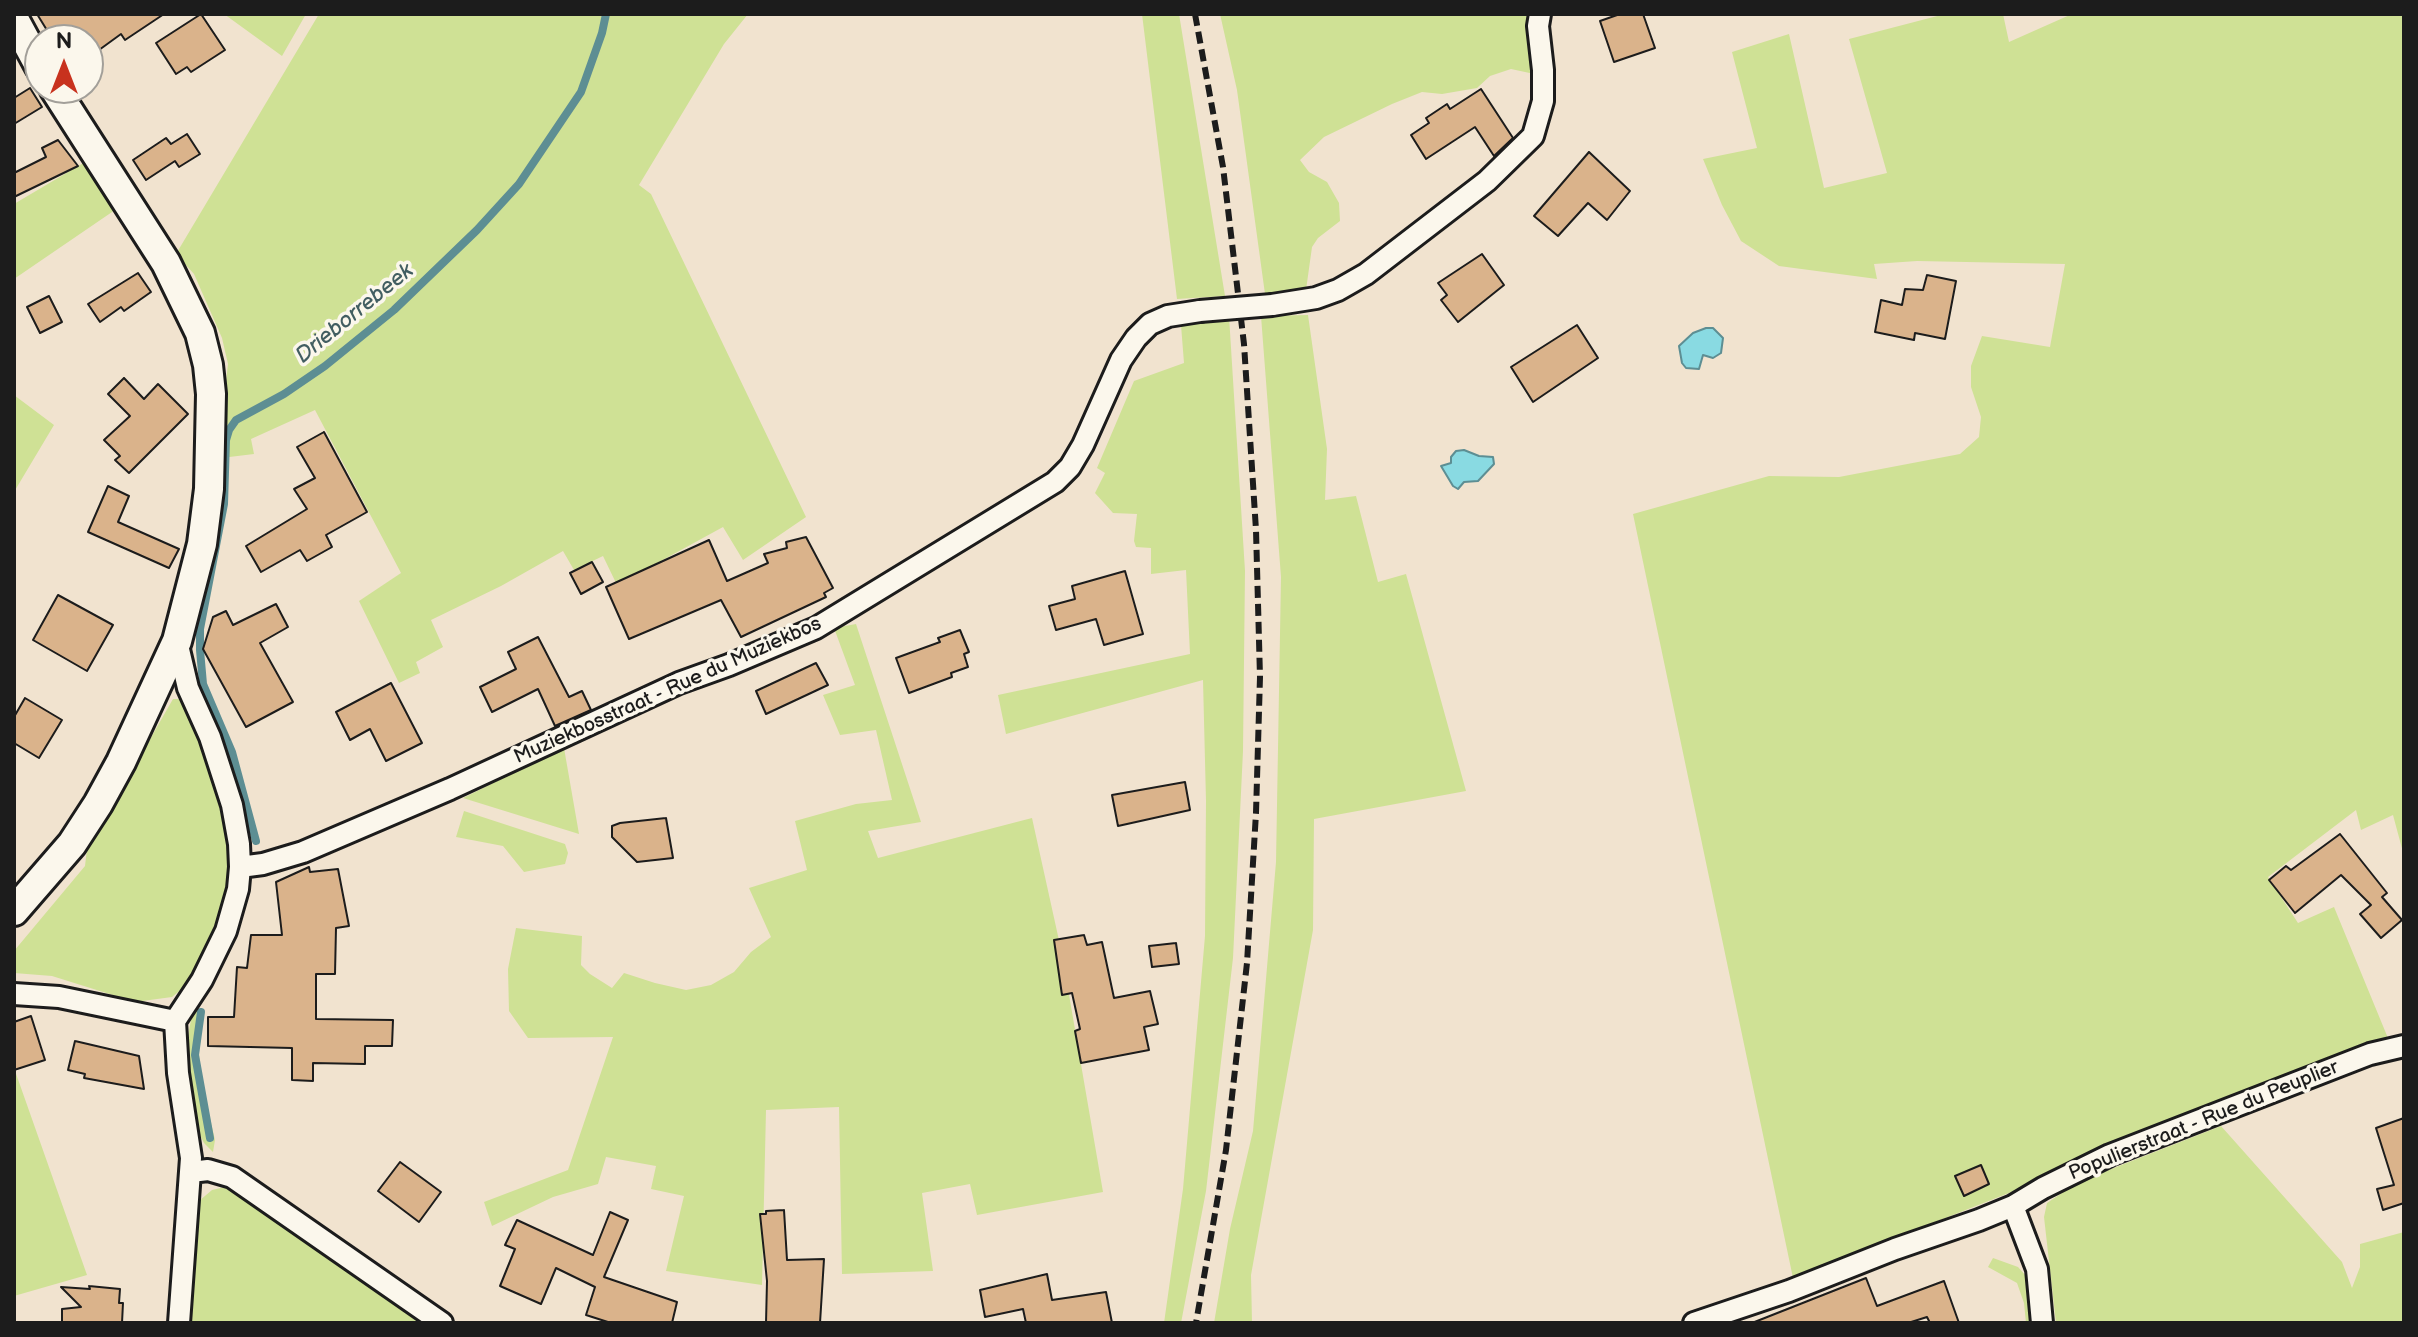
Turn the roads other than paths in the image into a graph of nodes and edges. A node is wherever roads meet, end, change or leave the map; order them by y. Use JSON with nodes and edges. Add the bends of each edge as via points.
{"nodes":[{"id":1,"x":1540,"y":14,"type":"edge"},
{"id":2,"x":14,"y":19,"type":"edge"},
{"id":3,"x":24,"y":37,"type":"edge"},
{"id":4,"x":64,"y":104,"type":"edge"},
{"id":5,"x":177,"y":641,"type":"junction"},
{"id":6,"x":240,"y":867,"type":"junction"},
{"id":7,"x":14,"y":911,"type":"edge"},
{"id":8,"x":14,"y":994,"type":"edge"},
{"id":9,"x":175,"y":1021,"type":"junction"},
{"id":10,"x":2404,"y":1046,"type":"edge"},
{"id":11,"x":191,"y":1172,"type":"junction"},
{"id":12,"x":2013,"y":1206,"type":"junction"},
{"id":13,"x":179,"y":1323,"type":"edge"},
{"id":14,"x":442,"y":1323,"type":"edge"},
{"id":15,"x":1694,"y":1323,"type":"edge"},
{"id":16,"x":2042,"y":1323,"type":"edge"}],
"edges":[{"from":1,"to":6,"type":"street","name":"Muziekbosstraat - Rue du Muziekbos","bridge":true,"via":[[1539,120],[1533,136],[1487,181],[1338,290],[1272,305],[1168,316],[1150,324],[1115,371],[1083,445],[1055,482],[816,628],[679,683],[303,852]]},
{"from":2,"to":3,"type":"main road"},
{"from":4,"to":5,"type":"main road","via":[[166,263],[200,333],[208,365],[209,489],[202,544]]},
{"from":5,"to":6,"type":"street","via":[[188,688],[232,805]]},
{"from":5,"to":7,"type":"main road","via":[[98,804],[72,844]]},
{"from":6,"to":9,"type":"street","via":[[226,931]]},
{"from":8,"to":9,"type":"street","via":[[59,997]]},
{"from":9,"to":11,"type":"street"},
{"from":10,"to":12,"type":"street","name":"Populierstraat - Rue du Peuplier","via":[[2370,1054],[2110,1155]]},
{"from":11,"to":13,"type":"street"},
{"from":11,"to":14,"type":"street","via":[[208,1170],[232,1177]]},
{"from":12,"to":15,"type":"street","name":"Populierstraat - Rue du Peuplier"},
{"from":12,"to":16,"type":"street","via":[[2037,1269]]}]}
